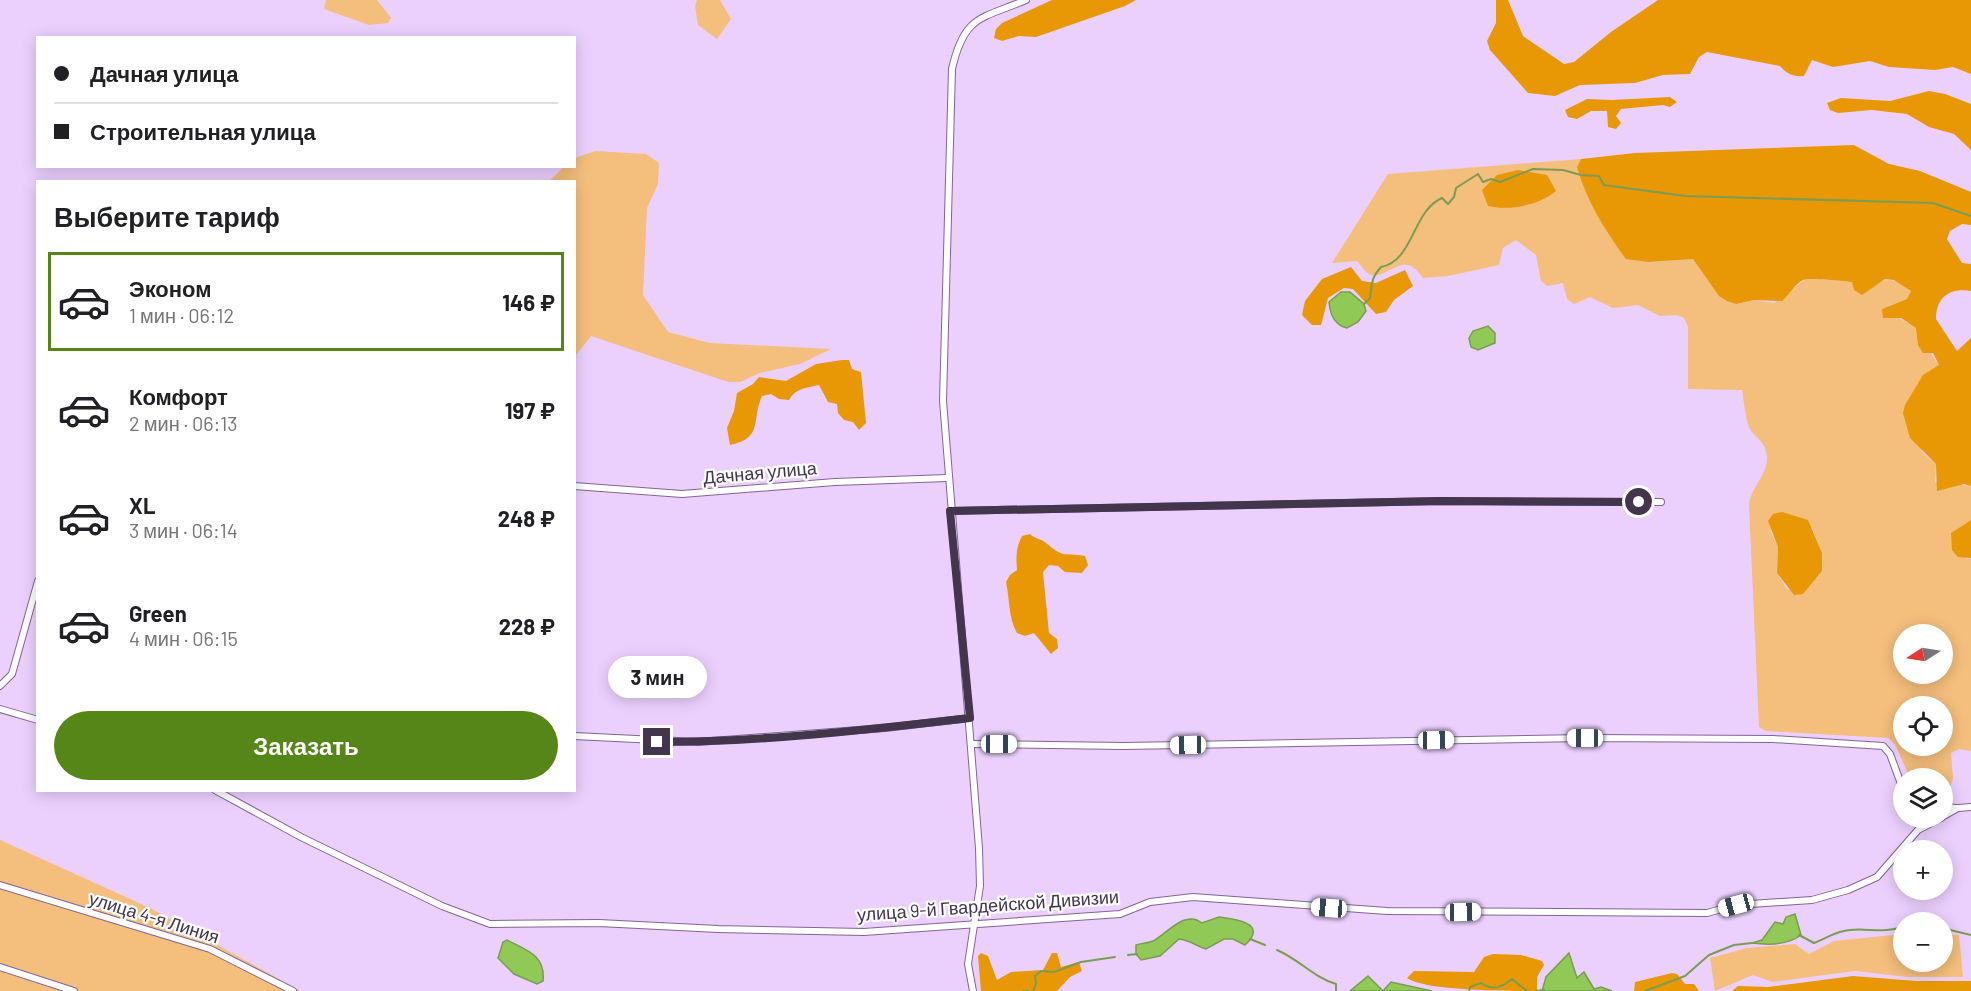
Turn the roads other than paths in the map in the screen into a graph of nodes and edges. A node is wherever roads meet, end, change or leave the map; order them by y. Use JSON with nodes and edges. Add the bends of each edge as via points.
{"nodes":[{"id":1,"x":1026,"y":0,"type":"edge"},
{"id":2,"x":947,"y":477,"type":"junction"},
{"id":3,"x":576,"y":486,"type":"edge"},
{"id":4,"x":1661,"y":502,"type":"dead end"},
{"id":5,"x":950,"y":511,"type":"junction"},
{"id":6,"x":36,"y":588,"type":"edge"},
{"id":7,"x":0,"y":686,"type":"edge"},
{"id":8,"x":0,"y":709,"type":"edge"},
{"id":9,"x":970,"y":718,"type":"junction"},
{"id":10,"x":36,"y":719,"type":"edge"},
{"id":11,"x":576,"y":736,"type":"edge"},
{"id":12,"x":972,"y":744,"type":"junction"},
{"id":13,"x":1895,"y":768,"type":"edge"},
{"id":14,"x":219,"y":792,"type":"edge"},
{"id":15,"x":1971,"y":807,"type":"edge"},
{"id":16,"x":1953,"y":808,"type":"edge"},
{"id":17,"x":1958,"y":808,"type":"junction"},
{"id":18,"x":1953,"y":811,"type":"edge"},
{"id":19,"x":1922,"y":828,"type":"edge"},
{"id":20,"x":0,"y":885,"type":"edge"},
{"id":21,"x":975,"y":924,"type":"junction"},
{"id":22,"x":0,"y":967,"type":"edge"},
{"id":23,"x":74,"y":991,"type":"edge"},
{"id":24,"x":293,"y":991,"type":"edge"},
{"id":25,"x":973,"y":991,"type":"edge"}],
"edges":[{"from":1,"to":2,"type":"street","via":[[974,22],[957,45],[952,69],[942,381]]},
{"from":2,"to":3,"type":"street","name":"Дачная улица","via":[[682,494]]},
{"from":2,"to":5,"type":"street"},
{"from":4,"to":5,"type":"street","via":[[1441,501]]},
{"from":5,"to":9,"type":"street"},
{"from":6,"to":7,"type":"street","via":[[12,674]]},
{"from":8,"to":10,"type":"street"},
{"from":9,"to":11,"type":"street","via":[[696,742]]},
{"from":9,"to":12,"type":"street"},
{"from":12,"to":13,"type":"street","via":[[1773,739],[1883,746]]},
{"from":12,"to":21,"type":"street","via":[[980,858]]},
{"from":14,"to":21,"type":"street","name":"улица 9-й Гвардейской Дивизии","via":[[300,837],[442,906],[490,924],[599,922],[864,932]]},
{"from":15,"to":17,"type":"street","name":"улица 9-й Гвардейской Дивизии"},
{"from":16,"to":17,"type":"street"},
{"from":17,"to":18,"type":"street","name":"улица 9-й Гвардейской Дивизии"},
{"from":19,"to":21,"type":"street","name":"улица 9-й Гвардейской Дивизии","via":[[1877,877],[1848,890],[1812,900],[1736,905],[1707,913],[1387,911],[1193,897],[1150,902],[1120,914]]},
{"from":20,"to":24,"type":"street","name":"улица 4-я Линия","via":[[210,949]]},
{"from":21,"to":25,"type":"street","via":[[968,964]]},
{"from":22,"to":23,"type":"street"}]}
